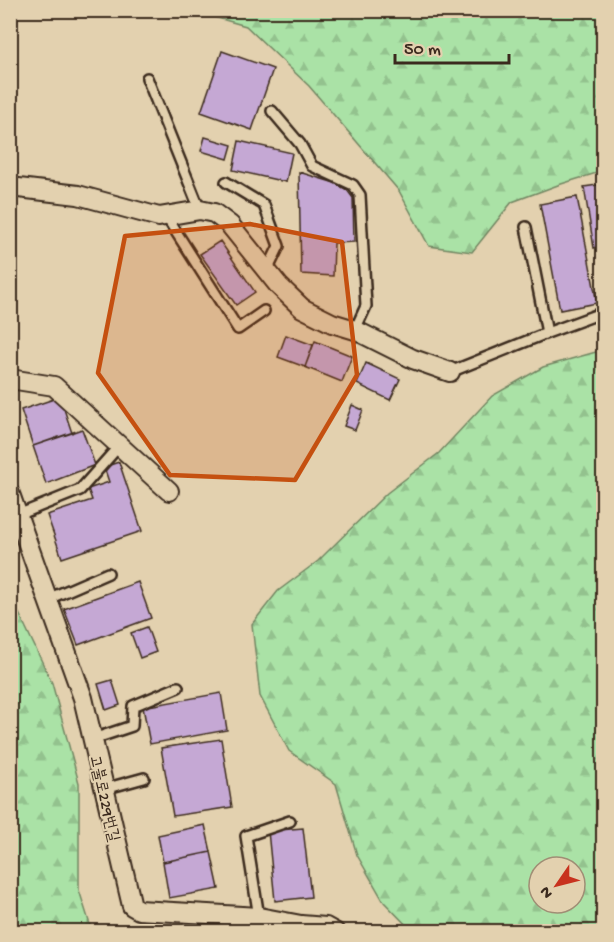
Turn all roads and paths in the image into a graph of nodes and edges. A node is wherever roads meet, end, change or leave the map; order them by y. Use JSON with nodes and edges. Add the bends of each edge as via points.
{"nodes":[{"id":1,"x":147,"y":78,"type":"dead end"},
{"id":2,"x":272,"y":111,"type":"dead end"},
{"id":3,"x":226,"y":182,"type":"dead end"},
{"id":4,"x":10,"y":187,"type":"edge"},
{"id":5,"x":200,"y":210,"type":"junction"},
{"id":6,"x":166,"y":216,"type":"junction"},
{"id":7,"x":525,"y":226,"type":"dead end"},
{"id":8,"x":267,"y":271,"type":"junction"},
{"id":9,"x":264,"y":311,"type":"dead end"},
{"id":10,"x":603,"y":312,"type":"edge"},
{"id":11,"x":355,"y":330,"type":"junction"},
{"id":12,"x":546,"y":333,"type":"junction"},
{"id":13,"x":450,"y":372,"type":"joint"},
{"id":14,"x":10,"y":379,"type":"edge"},
{"id":15,"x":119,"y":446,"type":"junction"},
{"id":16,"x":169,"y":491,"type":"dead end"},
{"id":17,"x":10,"y":494,"type":"edge"},
{"id":18,"x":18,"y":515,"type":"junction"},
{"id":19,"x":108,"y":573,"type":"dead end"},
{"id":20,"x":48,"y":599,"type":"junction"},
{"id":21,"x":178,"y":687,"type":"dead end"},
{"id":22,"x":93,"y":739,"type":"junction"},
{"id":23,"x":144,"y":778,"type":"dead end"},
{"id":24,"x":104,"y":789,"type":"junction"},
{"id":25,"x":290,"y":821,"type":"dead end"},
{"id":26,"x":258,"y":917,"type":"junction"},
{"id":27,"x":335,"y":932,"type":"edge"}],
"edges":[{"from":1,"to":5,"type":"lane"},
{"from":2,"to":11,"type":"lane","via":[[300,144],[312,166],[352,185],[360,195],[366,306]]},
{"from":3,"to":8,"type":"lane","via":[[264,205],[279,246]]},
{"from":4,"to":6,"type":"street","via":[[78,195],[159,218]]},
{"from":5,"to":6,"type":"street"},
{"from":5,"to":8,"type":"street","via":[[214,213],[230,225]]},
{"from":6,"to":9,"type":"lane","via":[[238,329]]},
{"from":7,"to":12,"type":"lane"},
{"from":8,"to":11,"type":"street","via":[[302,308]]},
{"from":10,"to":12,"type":"lane"},
{"from":11,"to":13,"type":"street","via":[[413,359]]},
{"from":12,"to":13,"type":"lane"},
{"from":14,"to":15,"type":"street","via":[[54,386]]},
{"from":15,"to":16,"type":"street"},
{"from":15,"to":18,"type":"lane","via":[[80,490]]},
{"from":17,"to":18,"type":"street","name":"고불로229번길"},
{"from":18,"to":20,"type":"street","name":"고불로229번길"},
{"from":19,"to":20,"type":"lane"},
{"from":20,"to":22,"type":"street","name":"고불로229번길","via":[[83,698]]},
{"from":21,"to":22,"type":"lane","via":[[133,706],[132,726]]},
{"from":22,"to":24,"type":"street","name":"고불로229번길"},
{"from":23,"to":24,"type":"lane"},
{"from":24,"to":26,"type":"street","name":"고불로229번길","via":[[132,906],[139,910]]},
{"from":25,"to":26,"type":"lane","via":[[246,836]]},
{"from":26,"to":27,"type":"street","name":"고불로229번길","via":[[326,927]]}]}
